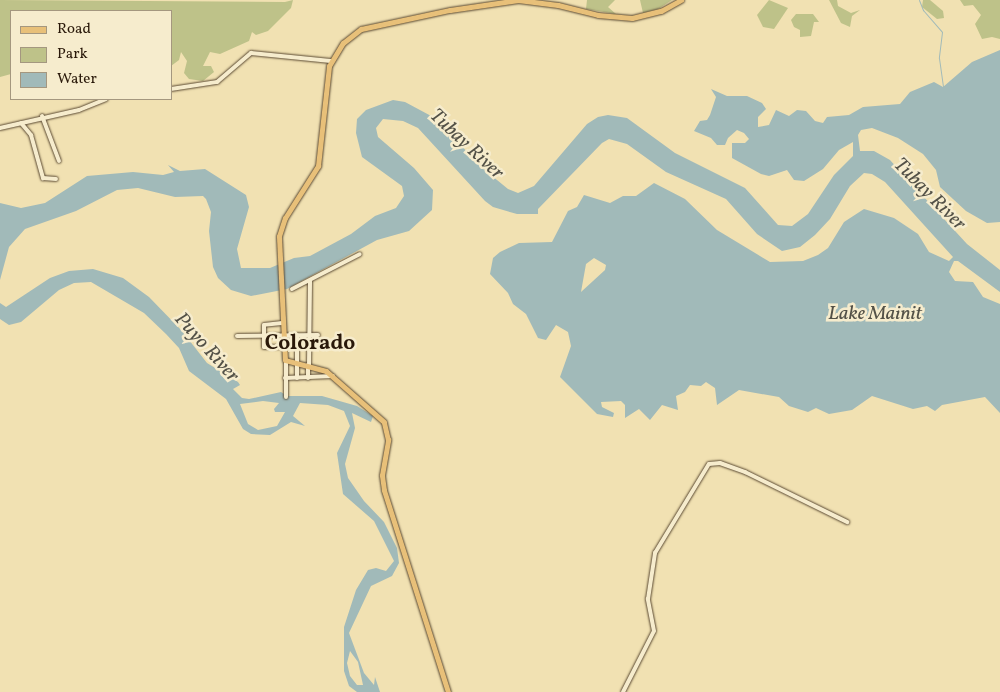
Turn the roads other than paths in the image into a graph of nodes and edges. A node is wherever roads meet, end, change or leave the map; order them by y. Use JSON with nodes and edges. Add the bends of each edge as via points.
{"nodes":[{"id":1,"x":681,"y":0,"type":"edge"},
{"id":2,"x":331,"y":61,"type":"junction"},
{"id":3,"x":172,"y":89,"type":"edge"},
{"id":4,"x":104,"y":100,"type":"edge"},
{"id":5,"x":42,"y":116,"type":"junction"},
{"id":6,"x":21,"y":123,"type":"junction"},
{"id":7,"x":0,"y":128,"type":"edge"},
{"id":8,"x":58,"y":161,"type":"dead end"},
{"id":9,"x":56,"y":179,"type":"dead end"},
{"id":10,"x":360,"y":254,"type":"dead end"},
{"id":11,"x":310,"y":281,"type":"junction"},
{"id":12,"x":292,"y":289,"type":"dead end"},
{"id":13,"x":282,"y":323,"type":"junction"},
{"id":14,"x":297,"y":335,"type":"junction"},
{"id":15,"x":309,"y":335,"type":"junction"},
{"id":16,"x":318,"y":335,"type":"dead end"},
{"id":17,"x":237,"y":336,"type":"dead end"},
{"id":18,"x":262,"y":336,"type":"junction"},
{"id":19,"x":283,"y":336,"type":"junction"},
{"id":20,"x":284,"y":347,"type":"junction"},
{"id":21,"x":297,"y":347,"type":"junction"},
{"id":22,"x":309,"y":347,"type":"junction"},
{"id":23,"x":286,"y":362,"type":"junction"},
{"id":24,"x":297,"y":364,"type":"junction"},
{"id":25,"x":309,"y":365,"type":"junction"},
{"id":26,"x":333,"y":376,"type":"junction"},
{"id":27,"x":285,"y":378,"type":"junction"},
{"id":28,"x":297,"y":378,"type":"junction"},
{"id":29,"x":308,"y":378,"type":"junction"},
{"id":30,"x":286,"y":398,"type":"dead end"},
{"id":31,"x":848,"y":522,"type":"dead end"},
{"id":32,"x":448,"y":692,"type":"edge"},
{"id":33,"x":623,"y":692,"type":"edge"}],
"edges":[{"from":1,"to":2,"type":"main road","via":[[654,14],[624,18],[598,16],[546,2],[499,2],[361,29],[343,43]]},
{"from":2,"to":3,"type":"street","via":[[251,53],[217,82]]},
{"from":2,"to":13,"type":"main road","via":[[318,166],[283,223],[278,256]]},
{"from":4,"to":5,"type":"street","via":[[79,110]]},
{"from":5,"to":6,"type":"street"},
{"from":5,"to":8,"type":"street"},
{"from":6,"to":7,"type":"street"},
{"from":6,"to":9,"type":"street","via":[[31,135],[43,178]]},
{"from":10,"to":11,"type":"street"},
{"from":11,"to":12,"type":"street"},
{"from":11,"to":15,"type":"street"},
{"from":13,"to":18,"type":"street","via":[[265,324]]},
{"from":13,"to":19,"type":"main road"},
{"from":14,"to":15,"type":"street"},
{"from":14,"to":19,"type":"street"},
{"from":14,"to":21,"type":"street"},
{"from":15,"to":16,"type":"street"},
{"from":15,"to":22,"type":"street"},
{"from":17,"to":18,"type":"street"},
{"from":18,"to":19,"type":"street"},
{"from":18,"to":20,"type":"street","via":[[264,347]]},
{"from":19,"to":20,"type":"main road"},
{"from":20,"to":21,"type":"street"},
{"from":20,"to":23,"type":"main road"},
{"from":21,"to":22,"type":"street"},
{"from":21,"to":24,"type":"street"},
{"from":22,"to":25,"type":"street"},
{"from":23,"to":24,"type":"main road"},
{"from":23,"to":27,"type":"street"},
{"from":24,"to":25,"type":"main road"},
{"from":24,"to":28,"type":"street"},
{"from":25,"to":26,"type":"main road"},
{"from":25,"to":29,"type":"street"},
{"from":26,"to":29,"type":"street"},
{"from":26,"to":32,"type":"main road","via":[[374,410],[385,426],[384,490]]},
{"from":27,"to":28,"type":"street"},
{"from":27,"to":30,"type":"street"},
{"from":28,"to":29,"type":"street"},
{"from":31,"to":33,"type":"street","via":[[738,469],[720,463],[709,464],[655,553],[648,599],[654,628]]}]}
